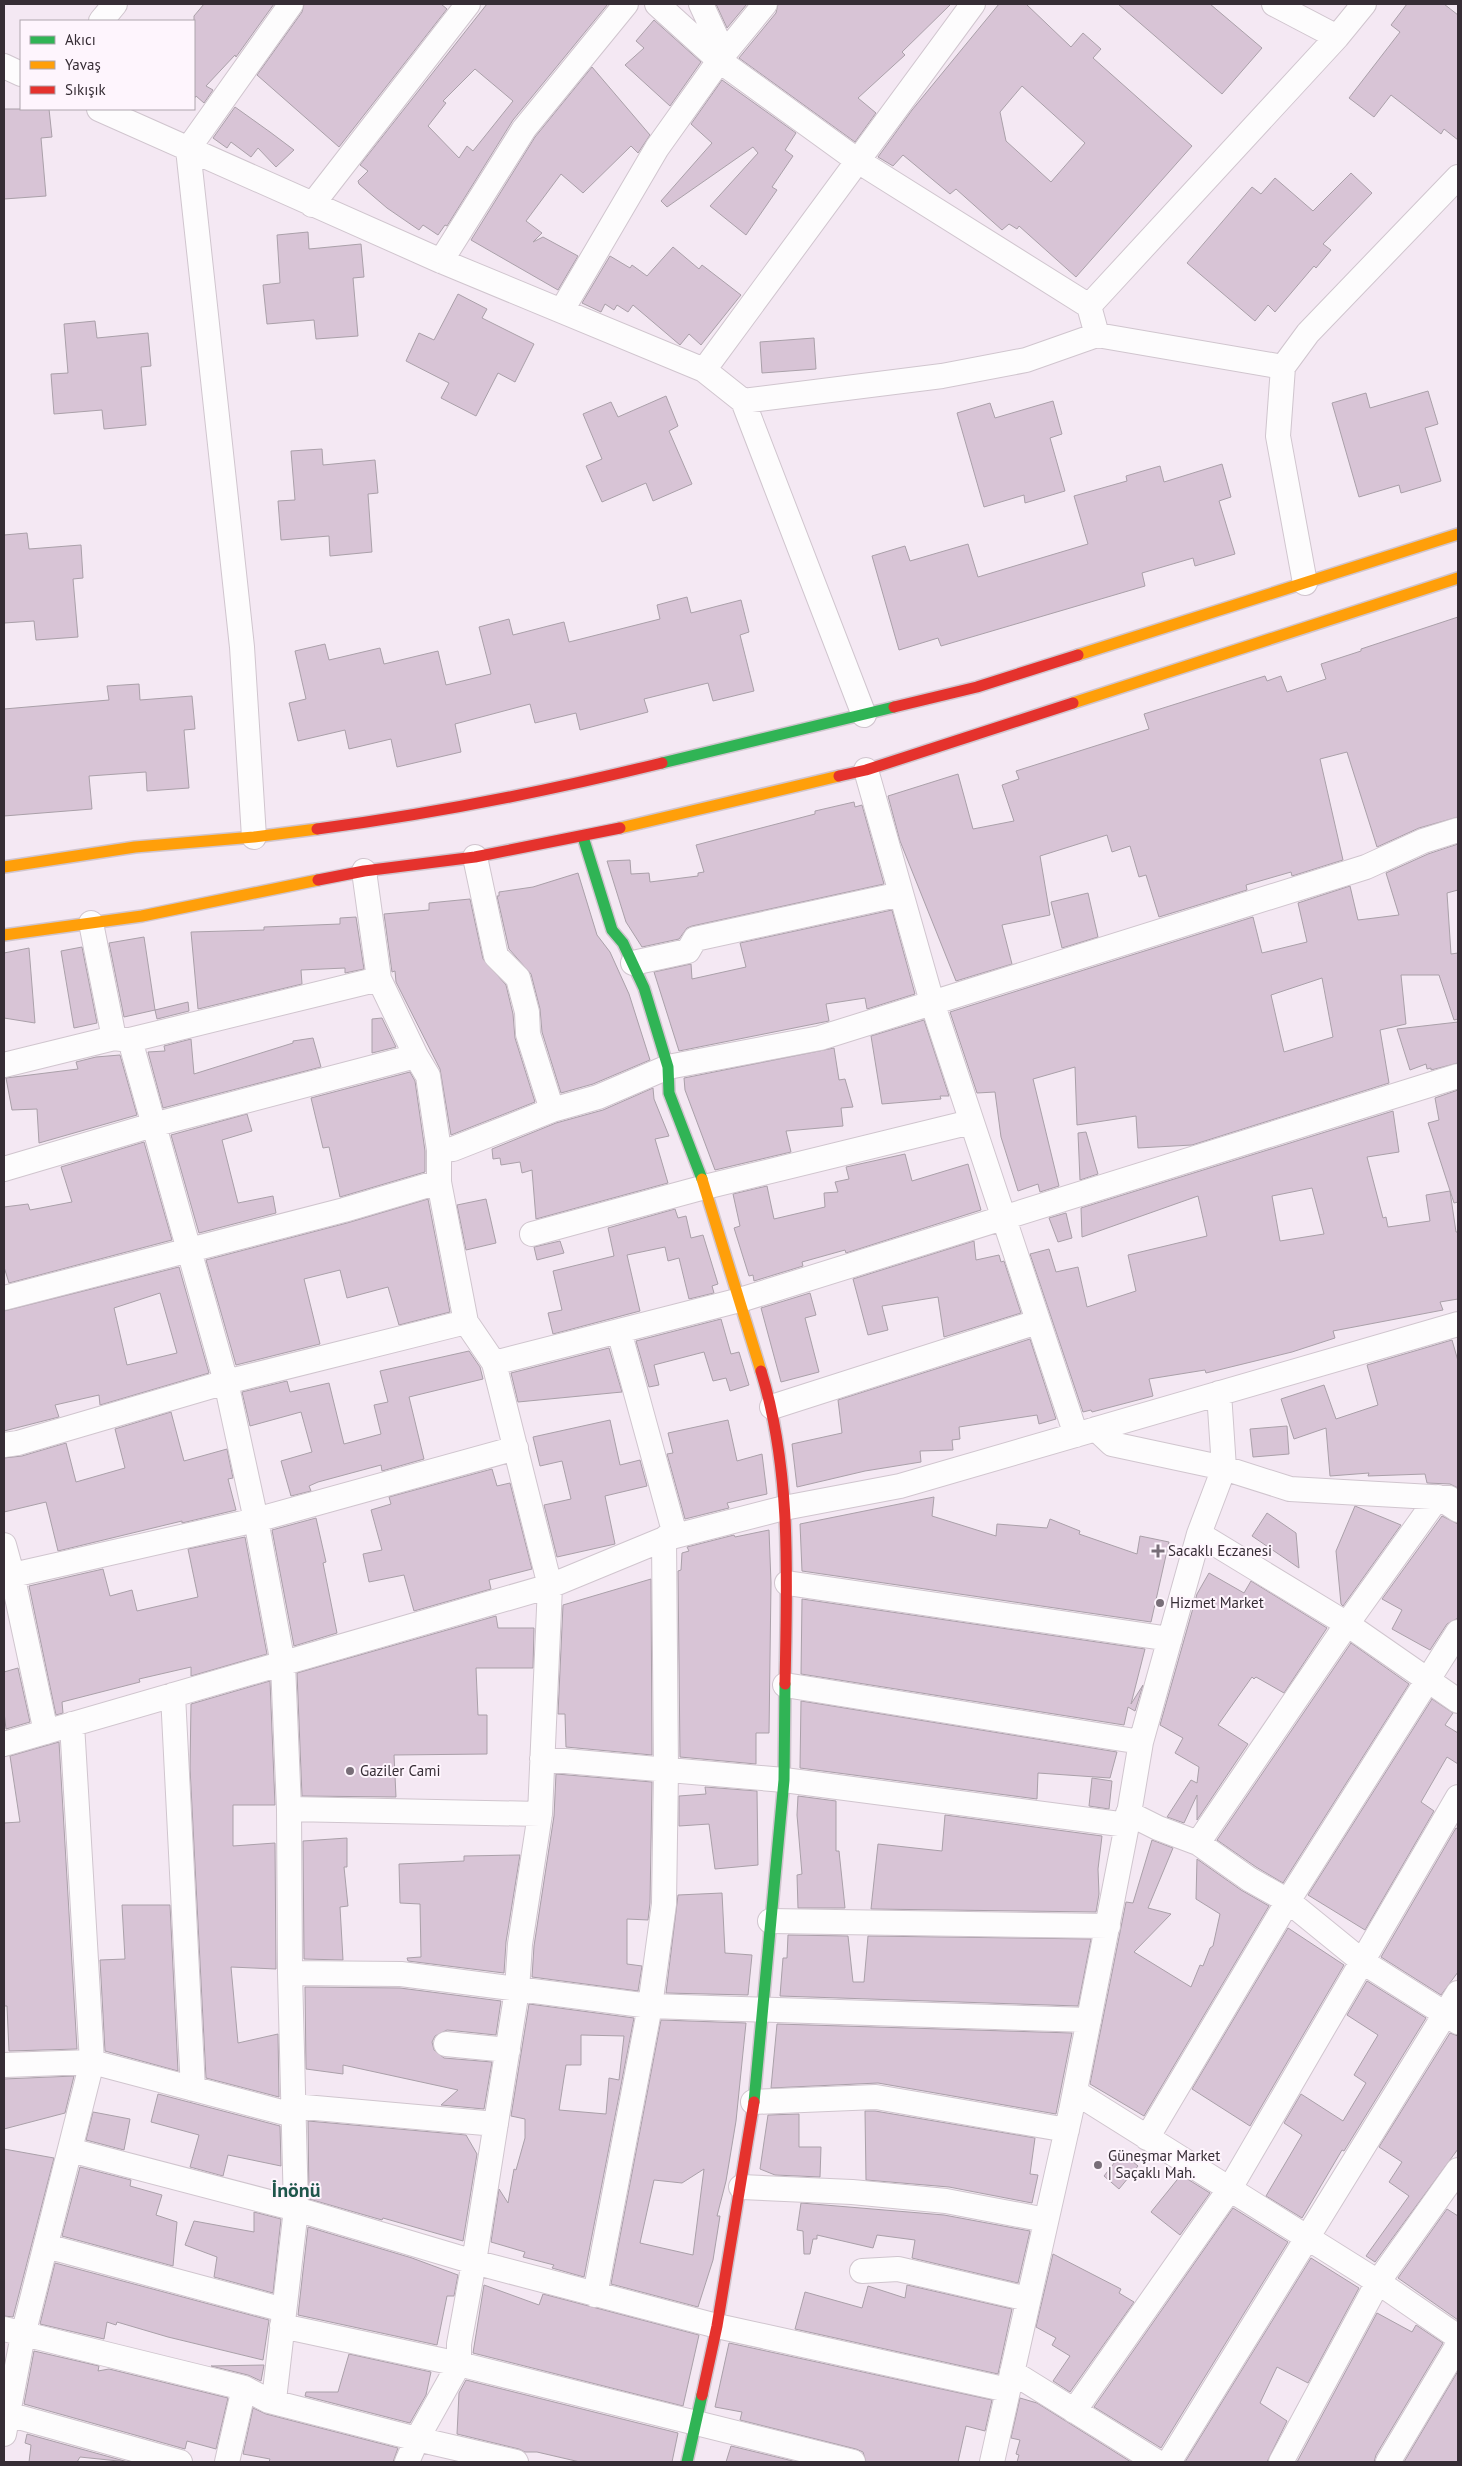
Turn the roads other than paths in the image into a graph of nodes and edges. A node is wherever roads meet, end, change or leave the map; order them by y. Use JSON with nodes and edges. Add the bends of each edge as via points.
{"nodes":[{"id":1,"x":115,"y":4,"type":"edge"},
{"id":2,"x":291,"y":4,"type":"edge"},
{"id":3,"x":468,"y":4,"type":"edge"},
{"id":4,"x":626,"y":4,"type":"edge"},
{"id":5,"x":657,"y":4,"type":"edge"},
{"id":6,"x":701,"y":4,"type":"edge"},
{"id":7,"x":765,"y":4,"type":"edge"},
{"id":8,"x":973,"y":4,"type":"edge"},
{"id":9,"x":1274,"y":4,"type":"edge"},
{"id":10,"x":1364,"y":4,"type":"edge"},
{"id":11,"x":102,"y":20,"type":"edge"},
{"id":12,"x":1337,"y":37,"type":"junction"},
{"id":13,"x":722,"y":57,"type":"junction"},
{"id":14,"x":4,"y":66,"type":"edge"},
{"id":15,"x":20,"y":74,"type":"edge"},
{"id":16,"x":101,"y":110,"type":"edge"},
{"id":17,"x":188,"y":149,"type":"junction"},
{"id":18,"x":858,"y":161,"type":"junction"},
{"id":19,"x":1458,"y":177,"type":"edge"},
{"id":20,"x":312,"y":205,"type":"junction"},
{"id":21,"x":441,"y":261,"type":"junction"},
{"id":22,"x":1089,"y":306,"type":"junction"},
{"id":23,"x":562,"y":310,"type":"junction"},
{"id":24,"x":1097,"y":335,"type":"junction"},
{"id":25,"x":1284,"y":367,"type":"junction"},
{"id":26,"x":704,"y":370,"type":"junction"},
{"id":27,"x":743,"y":401,"type":"junction"},
{"id":28,"x":1458,"y":534,"type":"edge"},
{"id":29,"x":1458,"y":578,"type":"edge"},
{"id":30,"x":1304,"y":583,"type":"junction"},
{"id":31,"x":864,"y":715,"type":"junction"},
{"id":32,"x":866,"y":770,"type":"junction"},
{"id":33,"x":1458,"y":830,"type":"edge"},
{"id":34,"x":254,"y":837,"type":"junction"},
{"id":35,"x":583,"y":837,"type":"junction"},
{"id":36,"x":475,"y":857,"type":"junction"},
{"id":37,"x":4,"y":867,"type":"edge"},
{"id":38,"x":364,"y":871,"type":"junction"},
{"id":39,"x":901,"y":894,"type":"junction"},
{"id":40,"x":91,"y":923,"type":"junction"},
{"id":41,"x":4,"y":935,"type":"edge"},
{"id":42,"x":633,"y":963,"type":"junction"},
{"id":43,"x":380,"y":979,"type":"junction"},
{"id":44,"x":932,"y":1002,"type":"junction"},
{"id":45,"x":122,"y":1039,"type":"junction"},
{"id":46,"x":416,"y":1056,"type":"junction"},
{"id":47,"x":4,"y":1065,"type":"edge"},
{"id":48,"x":668,"y":1067,"type":"junction"},
{"id":49,"x":1458,"y":1076,"type":"edge"},
{"id":50,"x":552,"y":1110,"type":"junction"},
{"id":51,"x":971,"y":1122,"type":"junction"},
{"id":52,"x":153,"y":1125,"type":"junction"},
{"id":53,"x":439,"y":1150,"type":"junction"},
{"id":54,"x":4,"y":1169,"type":"edge"},
{"id":55,"x":439,"y":1182,"type":"junction"},
{"id":56,"x":705,"y":1187,"type":"junction"},
{"id":57,"x":1002,"y":1218,"type":"junction"},
{"id":58,"x":532,"y":1234,"type":"dead end"},
{"id":59,"x":190,"y":1249,"type":"junction"},
{"id":60,"x":4,"y":1298,"type":"edge"},
{"id":61,"x":740,"y":1300,"type":"junction"},
{"id":62,"x":466,"y":1322,"type":"junction"},
{"id":63,"x":1037,"y":1322,"type":"junction"},
{"id":64,"x":1458,"y":1326,"type":"edge"},
{"id":65,"x":619,"y":1331,"type":"junction"},
{"id":66,"x":494,"y":1363,"type":"junction"},
{"id":67,"x":226,"y":1382,"type":"junction"},
{"id":68,"x":1219,"y":1393,"type":"junction"},
{"id":69,"x":772,"y":1407,"type":"junction"},
{"id":70,"x":1086,"y":1432,"type":"junction"},
{"id":71,"x":4,"y":1445,"type":"edge"},
{"id":72,"x":516,"y":1448,"type":"junction"},
{"id":73,"x":1224,"y":1468,"type":"junction"},
{"id":74,"x":1448,"y":1498,"type":"edge"},
{"id":75,"x":784,"y":1508,"type":"junction"},
{"id":76,"x":1458,"y":1510,"type":"edge"},
{"id":77,"x":256,"y":1520,"type":"junction"},
{"id":78,"x":1199,"y":1534,"type":"junction"},
{"id":79,"x":664,"y":1539,"type":"junction"},
{"id":80,"x":4,"y":1545,"type":"edge"},
{"id":81,"x":8,"y":1576,"type":"edge"},
{"id":82,"x":787,"y":1583,"type":"junction"},
{"id":83,"x":550,"y":1586,"type":"junction"},
{"id":84,"x":1347,"y":1624,"type":"junction"},
{"id":85,"x":1458,"y":1632,"type":"edge"},
{"id":86,"x":1170,"y":1638,"type":"junction"},
{"id":87,"x":283,"y":1664,"type":"junction"},
{"id":88,"x":1429,"y":1680,"type":"junction"},
{"id":89,"x":786,"y":1686,"type":"junction"},
{"id":90,"x":173,"y":1695,"type":"junction"},
{"id":91,"x":1458,"y":1700,"type":"edge"},
{"id":92,"x":72,"y":1724,"type":"junction"},
{"id":93,"x":46,"y":1732,"type":"junction"},
{"id":94,"x":1141,"y":1742,"type":"junction"},
{"id":95,"x":4,"y":1744,"type":"edge"},
{"id":96,"x":542,"y":1759,"type":"junction"},
{"id":97,"x":666,"y":1770,"type":"junction"},
{"id":98,"x":784,"y":1780,"type":"junction"},
{"id":99,"x":1458,"y":1797,"type":"edge"},
{"id":100,"x":289,"y":1809,"type":"junction"},
{"id":101,"x":540,"y":1814,"type":"junction"},
{"id":102,"x":1128,"y":1819,"type":"junction"},
{"id":103,"x":1198,"y":1843,"type":"junction"},
{"id":104,"x":1288,"y":1901,"type":"junction"},
{"id":105,"x":770,"y":1921,"type":"junction"},
{"id":106,"x":1108,"y":1926,"type":"junction"},
{"id":107,"x":1363,"y":1962,"type":"junction"},
{"id":108,"x":290,"y":1973,"type":"junction"},
{"id":109,"x":517,"y":1990,"type":"junction"},
{"id":110,"x":1458,"y":1993,"type":"edge"},
{"id":111,"x":650,"y":2006,"type":"junction"},
{"id":112,"x":762,"y":2008,"type":"junction"},
{"id":113,"x":1451,"y":2018,"type":"edge"},
{"id":114,"x":1089,"y":2020,"type":"junction"},
{"id":115,"x":446,"y":2044,"type":"dead end"},
{"id":116,"x":508,"y":2050,"type":"junction"},
{"id":117,"x":92,"y":2062,"type":"junction"},
{"id":118,"x":4,"y":2065,"type":"edge"},
{"id":119,"x":193,"y":2089,"type":"junction"},
{"id":120,"x":1075,"y":2092,"type":"junction"},
{"id":121,"x":753,"y":2102,"type":"junction"},
{"id":122,"x":293,"y":2111,"type":"junction"},
{"id":123,"x":496,"y":2124,"type":"junction"},
{"id":124,"x":1067,"y":2130,"type":"junction"},
{"id":125,"x":1147,"y":2138,"type":"junction"},
{"id":126,"x":70,"y":2150,"type":"junction"},
{"id":127,"x":1458,"y":2170,"type":"edge"},
{"id":128,"x":740,"y":2187,"type":"junction"},
{"id":129,"x":1229,"y":2190,"type":"junction"},
{"id":130,"x":296,"y":2208,"type":"junction"},
{"id":131,"x":1046,"y":2220,"type":"junction"},
{"id":132,"x":1306,"y":2239,"type":"junction"},
{"id":133,"x":46,"y":2246,"type":"junction"},
{"id":134,"x":474,"y":2262,"type":"junction"},
{"id":135,"x":862,"y":2271,"type":"dead end"},
{"id":136,"x":1378,"y":2282,"type":"junction"},
{"id":137,"x":595,"y":2294,"type":"junction"},
{"id":138,"x":1028,"y":2300,"type":"junction"},
{"id":139,"x":283,"y":2318,"type":"junction"},
{"id":140,"x":717,"y":2326,"type":"junction"},
{"id":141,"x":14,"y":2332,"type":"edge"},
{"id":142,"x":1458,"y":2337,"type":"edge"},
{"id":143,"x":1458,"y":2345,"type":"edge"},
{"id":144,"x":459,"y":2364,"type":"junction"},
{"id":145,"x":1010,"y":2381,"type":"junction"},
{"id":146,"x":244,"y":2388,"type":"junction"},
{"id":147,"x":274,"y":2400,"type":"junction"},
{"id":148,"x":1074,"y":2411,"type":"junction"},
{"id":149,"x":5,"y":2420,"type":"edge"},
{"id":150,"x":696,"y":2423,"type":"junction"},
{"id":151,"x":417,"y":2439,"type":"junction"},
{"id":152,"x":148,"y":2458,"type":"edge"},
{"id":153,"x":180,"y":2462,"type":"edge"},
{"id":154,"x":227,"y":2462,"type":"edge"},
{"id":155,"x":407,"y":2462,"type":"edge"},
{"id":156,"x":516,"y":2462,"type":"edge"},
{"id":157,"x":688,"y":2462,"type":"edge"},
{"id":158,"x":853,"y":2462,"type":"edge"},
{"id":159,"x":992,"y":2462,"type":"edge"},
{"id":160,"x":1157,"y":2462,"type":"edge"},
{"id":161,"x":1168,"y":2462,"type":"edge"},
{"id":162,"x":1280,"y":2462,"type":"edge"},
{"id":163,"x":1388,"y":2462,"type":"edge"}],
"edges":[{"from":1,"to":11,"type":"street"},
{"from":2,"to":17,"type":"street"},
{"from":3,"to":20,"type":"street"},
{"from":4,"to":21,"type":"street","via":[[524,129]]},
{"from":5,"to":13,"type":"street"},
{"from":6,"to":13,"type":"street"},
{"from":7,"to":13,"type":"street"},
{"from":8,"to":18,"type":"street"},
{"from":9,"to":12,"type":"street"},
{"from":10,"to":12,"type":"street"},
{"from":12,"to":22,"type":"street"},
{"from":13,"to":18,"type":"street"},
{"from":13,"to":23,"type":"street","via":[[657,148]]},
{"from":14,"to":15,"type":"street"},
{"from":16,"to":17,"type":"street"},
{"from":17,"to":20,"type":"street"},
{"from":17,"to":34,"type":"street","via":[[242,647]]},
{"from":18,"to":22,"type":"street"},
{"from":18,"to":26,"type":"street"},
{"from":19,"to":25,"type":"street","via":[[1308,333]]},
{"from":20,"to":21,"type":"street"},
{"from":21,"to":23,"type":"street"},
{"from":22,"to":24,"type":"street"},
{"from":23,"to":26,"type":"street"},
{"from":24,"to":25,"type":"street"},
{"from":24,"to":27,"type":"street","via":[[1026,360],[942,376]]},
{"from":25,"to":30,"type":"street","via":[[1278,436]]},
{"from":26,"to":27,"type":"street"},
{"from":27,"to":31,"type":"street"},
{"from":28,"to":30,"type":"main road"},
{"from":29,"to":32,"type":"main road"},
{"from":30,"to":31,"type":"main road","via":[[977,687]]},
{"from":31,"to":34,"type":"main road","via":[[606,777],[386,820]]},
{"from":32,"to":35,"type":"main road"},
{"from":32,"to":39,"type":"street"},
{"from":33,"to":44,"type":"street","via":[[1423,841],[1366,867]]},
{"from":34,"to":37,"type":"main road","via":[[135,847]]},
{"from":35,"to":36,"type":"main road"},
{"from":35,"to":42,"type":"main road","via":[[612,930]]},
{"from":36,"to":38,"type":"main road"},
{"from":36,"to":50,"type":"street","via":[[496,956],[518,978],[527,1012],[528,1034]]},
{"from":38,"to":40,"type":"main road","via":[[142,916]]},
{"from":38,"to":43,"type":"street"},
{"from":39,"to":42,"type":"street","via":[[695,939],[688,951]]},
{"from":39,"to":44,"type":"street"},
{"from":40,"to":41,"type":"main road"},
{"from":40,"to":45,"type":"street"},
{"from":42,"to":48,"type":"main road"},
{"from":43,"to":45,"type":"street"},
{"from":43,"to":46,"type":"street"},
{"from":44,"to":48,"type":"street","via":[[820,1038]]},
{"from":44,"to":51,"type":"street"},
{"from":45,"to":47,"type":"street"},
{"from":45,"to":52,"type":"street"},
{"from":46,"to":52,"type":"street"},
{"from":46,"to":53,"type":"street","via":[[428,1076]]},
{"from":48,"to":50,"type":"street","via":[[598,1097]]},
{"from":48,"to":56,"type":"main road","via":[[669,1093]]},
{"from":49,"to":57,"type":"street"},
{"from":50,"to":53,"type":"street","via":[[453,1149]]},
{"from":51,"to":56,"type":"street"},
{"from":51,"to":57,"type":"street"},
{"from":52,"to":54,"type":"street"},
{"from":52,"to":59,"type":"street"},
{"from":53,"to":55,"type":"street"},
{"from":55,"to":59,"type":"street"},
{"from":55,"to":62,"type":"street"},
{"from":56,"to":58,"type":"street"},
{"from":56,"to":61,"type":"main road"},
{"from":57,"to":61,"type":"street"},
{"from":57,"to":63,"type":"street"},
{"from":59,"to":60,"type":"street"},
{"from":59,"to":67,"type":"street"},
{"from":61,"to":65,"type":"street"},
{"from":61,"to":69,"type":"main road"},
{"from":62,"to":66,"type":"street"},
{"from":62,"to":67,"type":"street"},
{"from":63,"to":69,"type":"street"},
{"from":63,"to":70,"type":"street"},
{"from":64,"to":68,"type":"street"},
{"from":65,"to":66,"type":"street"},
{"from":65,"to":79,"type":"street","via":[[674,1531]]},
{"from":66,"to":72,"type":"street"},
{"from":67,"to":71,"type":"street"},
{"from":67,"to":77,"type":"street"},
{"from":68,"to":70,"type":"street"},
{"from":68,"to":73,"type":"street"},
{"from":69,"to":75,"type":"main road"},
{"from":70,"to":73,"type":"street","via":[[1112,1444]]},
{"from":70,"to":75,"type":"street","via":[[900,1486]]},
{"from":72,"to":77,"type":"street"},
{"from":72,"to":83,"type":"street"},
{"from":73,"to":74,"type":"street","via":[[1290,1489]]},
{"from":73,"to":78,"type":"street"},
{"from":74,"to":76,"type":"street"},
{"from":74,"to":84,"type":"street"},
{"from":75,"to":79,"type":"street"},
{"from":75,"to":82,"type":"main road"},
{"from":77,"to":81,"type":"street"},
{"from":77,"to":87,"type":"street"},
{"from":78,"to":84,"type":"street"},
{"from":78,"to":86,"type":"street"},
{"from":79,"to":83,"type":"street"},
{"from":79,"to":97,"type":"street"},
{"from":80,"to":81,"type":"street"},
{"from":81,"to":93,"type":"street"},
{"from":82,"to":86,"type":"street"},
{"from":82,"to":89,"type":"main road"},
{"from":83,"to":87,"type":"street"},
{"from":83,"to":96,"type":"street"},
{"from":84,"to":88,"type":"street"},
{"from":84,"to":103,"type":"street"},
{"from":85,"to":88,"type":"street"},
{"from":86,"to":94,"type":"street"},
{"from":87,"to":90,"type":"street"},
{"from":87,"to":100,"type":"street"},
{"from":88,"to":91,"type":"street"},
{"from":88,"to":104,"type":"street"},
{"from":89,"to":94,"type":"street"},
{"from":89,"to":98,"type":"main road"},
{"from":90,"to":92,"type":"street"},
{"from":90,"to":119,"type":"street"},
{"from":92,"to":93,"type":"street"},
{"from":92,"to":117,"type":"street"},
{"from":93,"to":95,"type":"street"},
{"from":94,"to":102,"type":"street"},
{"from":96,"to":97,"type":"street"},
{"from":96,"to":101,"type":"street"},
{"from":97,"to":98,"type":"street"},
{"from":97,"to":111,"type":"street","via":[[664,1904]]},
{"from":98,"to":102,"type":"street"},
{"from":98,"to":105,"type":"main road"},
{"from":99,"to":107,"type":"street"},
{"from":100,"to":101,"type":"street"},
{"from":100,"to":108,"type":"street"},
{"from":101,"to":109,"type":"street","via":[[520,1944]]},
{"from":102,"to":103,"type":"street"},
{"from":102,"to":106,"type":"street"},
{"from":103,"to":104,"type":"street","via":[[1248,1879]]},
{"from":104,"to":107,"type":"street"},
{"from":104,"to":125,"type":"street"},
{"from":105,"to":106,"type":"street"},
{"from":105,"to":112,"type":"main road"},
{"from":106,"to":114,"type":"street"},
{"from":107,"to":113,"type":"street"},
{"from":107,"to":129,"type":"street"},
{"from":108,"to":109,"type":"street","via":[[401,1974]]},
{"from":108,"to":122,"type":"street"},
{"from":109,"to":111,"type":"street"},
{"from":109,"to":116,"type":"street"},
{"from":110,"to":113,"type":"street"},
{"from":111,"to":112,"type":"street"},
{"from":111,"to":137,"type":"street"},
{"from":112,"to":114,"type":"street"},
{"from":112,"to":121,"type":"main road"},
{"from":113,"to":132,"type":"street"},
{"from":114,"to":120,"type":"street"},
{"from":115,"to":116,"type":"street"},
{"from":116,"to":123,"type":"street"},
{"from":117,"to":118,"type":"street"},
{"from":117,"to":119,"type":"street"},
{"from":117,"to":126,"type":"street"},
{"from":119,"to":122,"type":"street"},
{"from":120,"to":124,"type":"street"},
{"from":120,"to":125,"type":"street"},
{"from":121,"to":124,"type":"street","via":[[876,2097]]},
{"from":121,"to":128,"type":"main road"},
{"from":122,"to":123,"type":"street"},
{"from":122,"to":130,"type":"street"},
{"from":123,"to":134,"type":"street"},
{"from":124,"to":131,"type":"street"},
{"from":125,"to":129,"type":"street"},
{"from":126,"to":130,"type":"street"},
{"from":126,"to":133,"type":"street"},
{"from":127,"to":136,"type":"street"},
{"from":128,"to":131,"type":"street","via":[[852,2192],[946,2201]]},
{"from":128,"to":140,"type":"main road"},
{"from":129,"to":132,"type":"street"},
{"from":129,"to":148,"type":"street"},
{"from":130,"to":134,"type":"street"},
{"from":130,"to":139,"type":"street"},
{"from":131,"to":138,"type":"street"},
{"from":132,"to":136,"type":"street"},
{"from":132,"to":161,"type":"street"},
{"from":133,"to":139,"type":"street"},
{"from":133,"to":141,"type":"street"},
{"from":134,"to":137,"type":"street"},
{"from":134,"to":144,"type":"street","via":[[458,2344]]},
{"from":135,"to":138,"type":"street","via":[[898,2268]]},
{"from":136,"to":142,"type":"street"},
{"from":136,"to":162,"type":"street"},
{"from":137,"to":140,"type":"street"},
{"from":138,"to":145,"type":"street"},
{"from":139,"to":144,"type":"street"},
{"from":139,"to":147,"type":"street"},
{"from":140,"to":145,"type":"street"},
{"from":140,"to":150,"type":"main road"},
{"from":141,"to":146,"type":"street"},
{"from":141,"to":149,"type":"street"},
{"from":143,"to":163,"type":"street"},
{"from":144,"to":150,"type":"street"},
{"from":144,"to":151,"type":"street"},
{"from":145,"to":148,"type":"street"},
{"from":145,"to":159,"type":"street"},
{"from":146,"to":147,"type":"street","via":[[269,2401]]},
{"from":146,"to":154,"type":"street"},
{"from":147,"to":151,"type":"street"},
{"from":148,"to":160,"type":"street"},
{"from":149,"to":152,"type":"street"},
{"from":150,"to":157,"type":"main road"},
{"from":150,"to":158,"type":"street"},
{"from":151,"to":155,"type":"street"},
{"from":151,"to":156,"type":"street"},
{"from":152,"to":153,"type":"street"}]}
